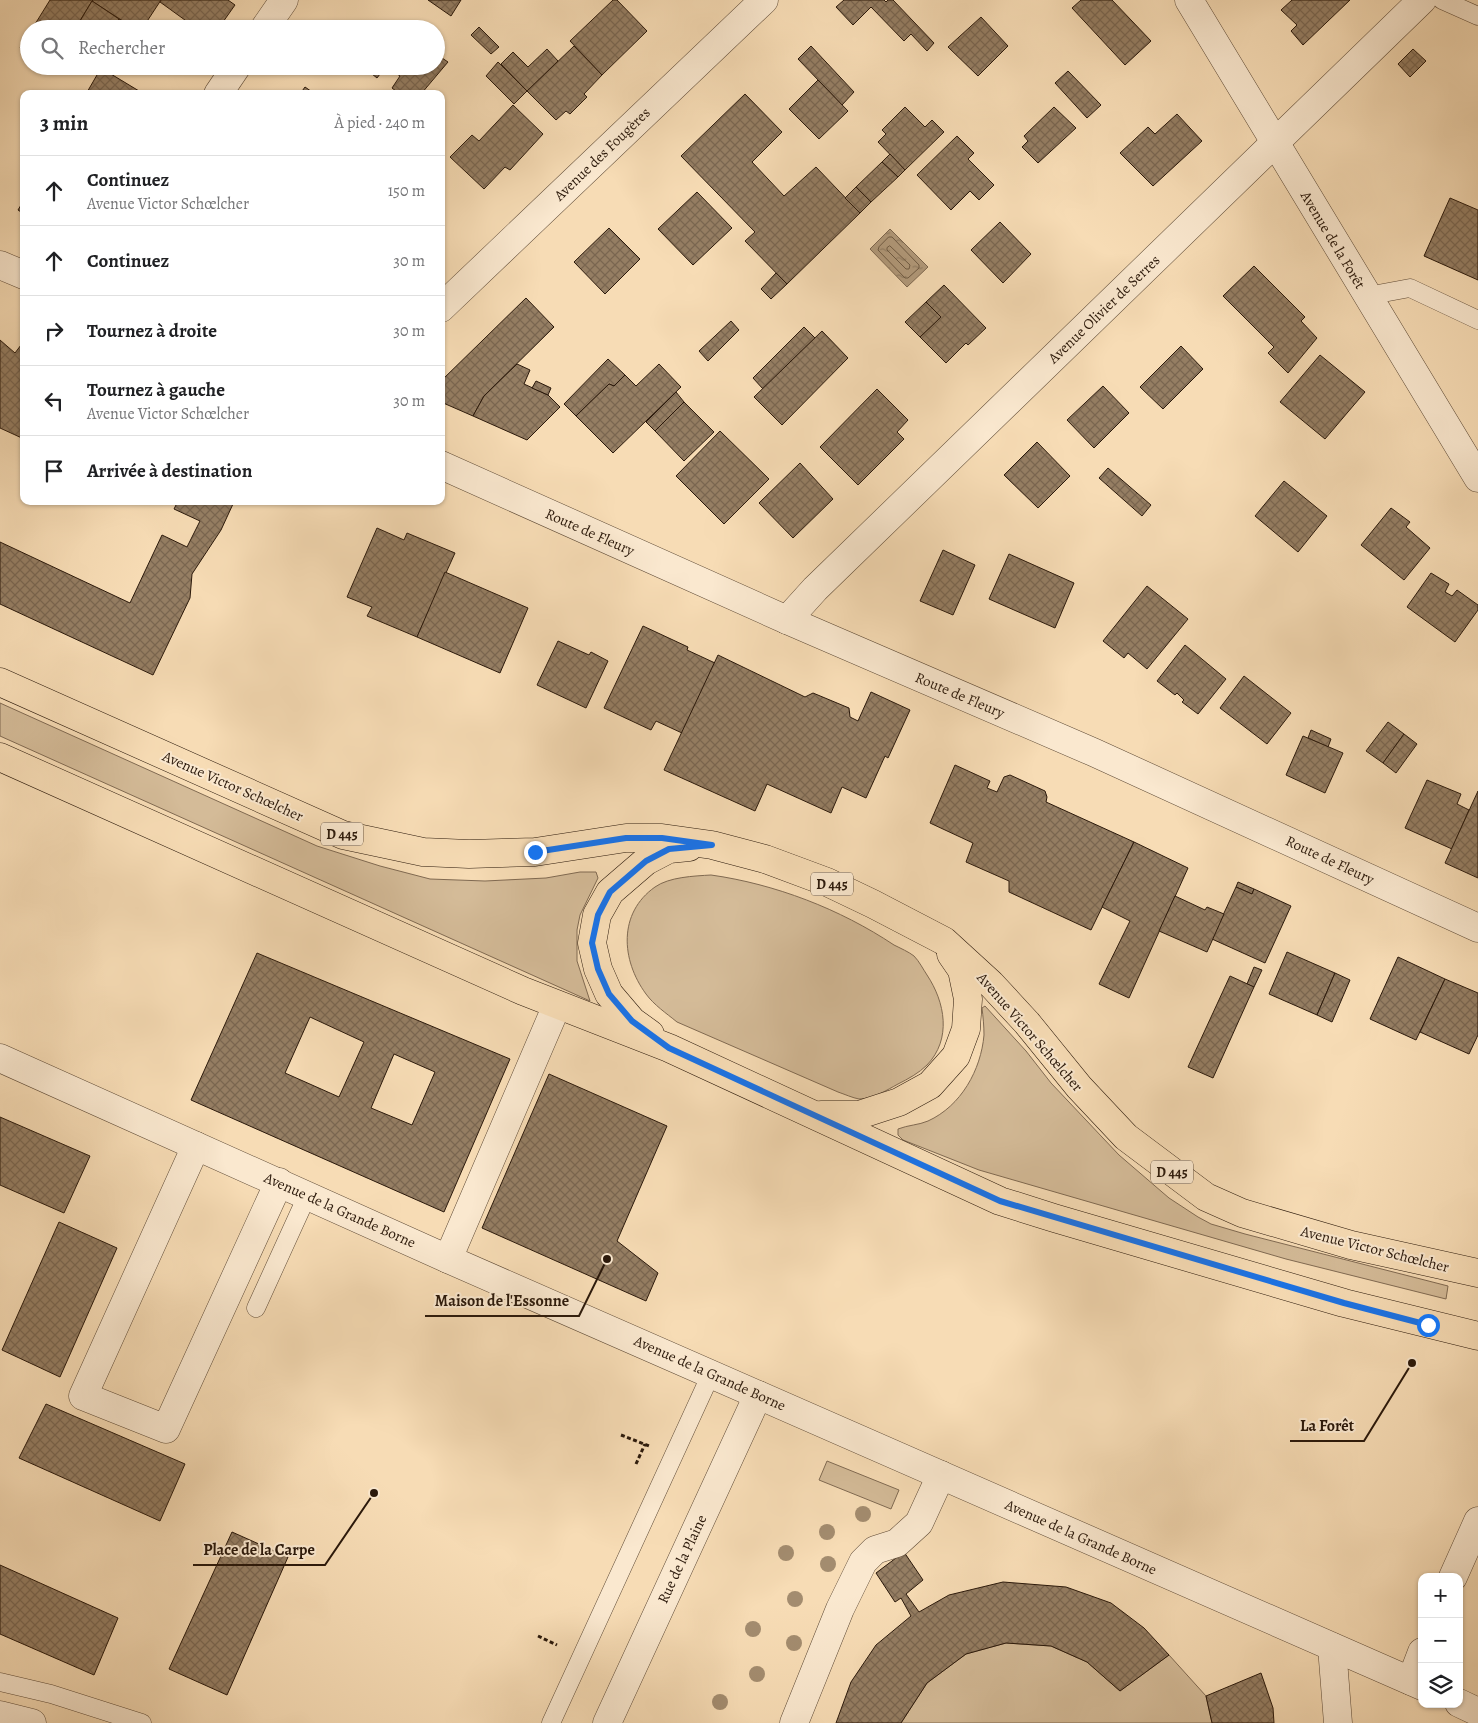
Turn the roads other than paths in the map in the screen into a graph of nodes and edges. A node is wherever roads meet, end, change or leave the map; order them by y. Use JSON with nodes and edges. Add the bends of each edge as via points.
{"nodes":[{"id":1,"x":284,"y":0,"type":"edge"},
{"id":2,"x":764,"y":0,"type":"edge"},
{"id":3,"x":1189,"y":0,"type":"edge"},
{"id":4,"x":1422,"y":0,"type":"edge"},
{"id":5,"x":1442,"y":0,"type":"edge"},
{"id":6,"x":1478,"y":16,"type":"edge"},
{"id":7,"x":270,"y":20,"type":"edge"},
{"id":8,"x":231,"y":75,"type":"edge"},
{"id":9,"x":221,"y":90,"type":"edge"},
{"id":10,"x":1275,"y":144,"type":"junction"},
{"id":11,"x":0,"y":265,"type":"edge"},
{"id":12,"x":20,"y":273,"type":"edge"},
{"id":13,"x":1367,"y":296,"type":"junction"},
{"id":14,"x":445,"y":304,"type":"edge"},
{"id":15,"x":1478,"y":320,"type":"edge"},
{"id":16,"x":445,"y":467,"type":"edge"},
{"id":17,"x":1478,"y":478,"type":"edge"},
{"id":18,"x":787,"y":620,"type":"junction"},
{"id":19,"x":0,"y":682,"type":"edge"},
{"id":20,"x":0,"y":757,"type":"edge"},
{"id":21,"x":712,"y":845,"type":"junction"},
{"id":22,"x":1478,"y":928,"type":"edge"},
{"id":23,"x":944,"y":941,"type":"junction"},
{"id":24,"x":557,"y":1005,"type":"junction"},
{"id":25,"x":669,"y":1048,"type":"junction"},
{"id":26,"x":0,"y":1058,"type":"edge"},
{"id":27,"x":812,"y":1115,"type":"junction"},
{"id":28,"x":196,"y":1146,"type":"junction"},
{"id":29,"x":279,"y":1182,"type":"junction"},
{"id":30,"x":307,"y":1196,"type":"junction"},
{"id":31,"x":448,"y":1259,"type":"junction"},
{"id":32,"x":1478,"y":1273,"type":"edge"},
{"id":33,"x":256,"y":1308,"type":"dead end"},
{"id":34,"x":1478,"y":1336,"type":"edge"},
{"id":35,"x":711,"y":1374,"type":"junction"},
{"id":36,"x":758,"y":1395,"type":"junction"},
{"id":37,"x":941,"y":1475,"type":"junction"},
{"id":38,"x":1478,"y":1522,"type":"edge"},
{"id":39,"x":1455,"y":1573,"type":"edge"},
{"id":40,"x":1332,"y":1648,"type":"junction"},
{"id":41,"x":1420,"y":1663,"type":"edge"},
{"id":42,"x":0,"y":1682,"type":"edge"},
{"id":43,"x":1416,"y":1683,"type":"edge"},
{"id":44,"x":1463,"y":1705,"type":"edge"},
{"id":45,"x":1478,"y":1712,"type":"edge"},
{"id":46,"x":0,"y":1715,"type":"edge"},
{"id":47,"x":32,"y":1723,"type":"edge"},
{"id":48,"x":142,"y":1723,"type":"edge"},
{"id":49,"x":551,"y":1723,"type":"edge"},
{"id":50,"x":608,"y":1723,"type":"edge"},
{"id":51,"x":794,"y":1723,"type":"edge"},
{"id":52,"x":1338,"y":1723,"type":"edge"}],
"edges":[{"from":1,"to":7,"type":"street"},
{"from":2,"to":14,"type":"street","name":"Avenue des Fougères"},
{"from":3,"to":10,"type":"street","name":"Avenue de la Forêt"},
{"from":4,"to":10,"type":"street","name":"Avenue Olivier de Serres"},
{"from":5,"to":6,"type":"lane"},
{"from":8,"to":9,"type":"street"},
{"from":10,"to":13,"type":"street","name":"Avenue de la Forêt"},
{"from":10,"to":18,"type":"street","name":"Avenue Olivier de Serres","via":[[815,589]]},
{"from":11,"to":12,"type":"street"},
{"from":13,"to":15,"type":"lane","via":[[1410,288]]},
{"from":13,"to":17,"type":"street","name":"Avenue de la Forêt"},
{"from":16,"to":18,"type":"street","name":"Route de Fleury"},
{"from":18,"to":22,"type":"street","name":"Route de Fleury","via":[[1093,752]]},
{"from":19,"to":21,"type":"main road","name":"Avenue Victor Schœlcher","number":"D 445","via":[[343,835],[423,852],[469,854],[535,852],[626,838],[662,838]]},
{"from":20,"to":24,"type":"main road"},
{"from":21,"to":23,"type":"main road","name":"Avenue Victor Schœlcher","number":"D 445","via":[[765,859],[827,882]]},
{"from":21,"to":25,"type":"main road","via":[[669,849],[646,861],[610,892],[598,915],[592,943],[598,969],[609,994],[632,1021]]},
{"from":23,"to":27,"type":"main road","via":[[962,970],[968,999],[966,1029],[956,1056],[930,1085],[900,1102],[859,1115]]},
{"from":23,"to":32,"type":"main road","name":"Avenue Victor Schœlcher","number":"D 445","via":[[991,984],[1126,1137],[1206,1197],[1242,1213],[1351,1246]]},
{"from":24,"to":25,"type":"main road"},
{"from":24,"to":31,"type":"street"},
{"from":25,"to":27,"type":"main road"},
{"from":26,"to":28,"type":"street","name":"Avenue de la Grande Borne"},
{"from":27,"to":34,"type":"main road","via":[[1000,1201],[1344,1303]]},
{"from":28,"to":29,"type":"street","name":"Avenue de la Grande Borne"},
{"from":28,"to":29,"type":"street","via":[[84,1396],[166,1429]]},
{"from":29,"to":30,"type":"street","name":"Avenue de la Grande Borne"},
{"from":30,"to":31,"type":"street","name":"Avenue de la Grande Borne"},
{"from":30,"to":33,"type":"lane"},
{"from":31,"to":35,"type":"street","name":"Avenue de la Grande Borne"},
{"from":35,"to":36,"type":"street","name":"Avenue de la Grande Borne"},
{"from":35,"to":49,"type":"lane"},
{"from":36,"to":37,"type":"street","name":"Avenue de la Grande Borne"},
{"from":36,"to":50,"type":"street","name":"Rue de la Plaine"},
{"from":37,"to":40,"type":"street","name":"Avenue de la Grande Borne"},
{"from":37,"to":51,"type":"street","via":[[919,1522],[897,1543],[875,1550],[863,1562],[840,1609]]},
{"from":38,"to":39,"type":"street"},
{"from":40,"to":43,"type":"street","name":"Avenue de la Grande Borne"},
{"from":40,"to":52,"type":"street"},
{"from":41,"to":43,"type":"street"},
{"from":42,"to":48,"type":"lane","via":[[51,1694]]},
{"from":44,"to":45,"type":"street"},
{"from":46,"to":47,"type":"street"}]}
